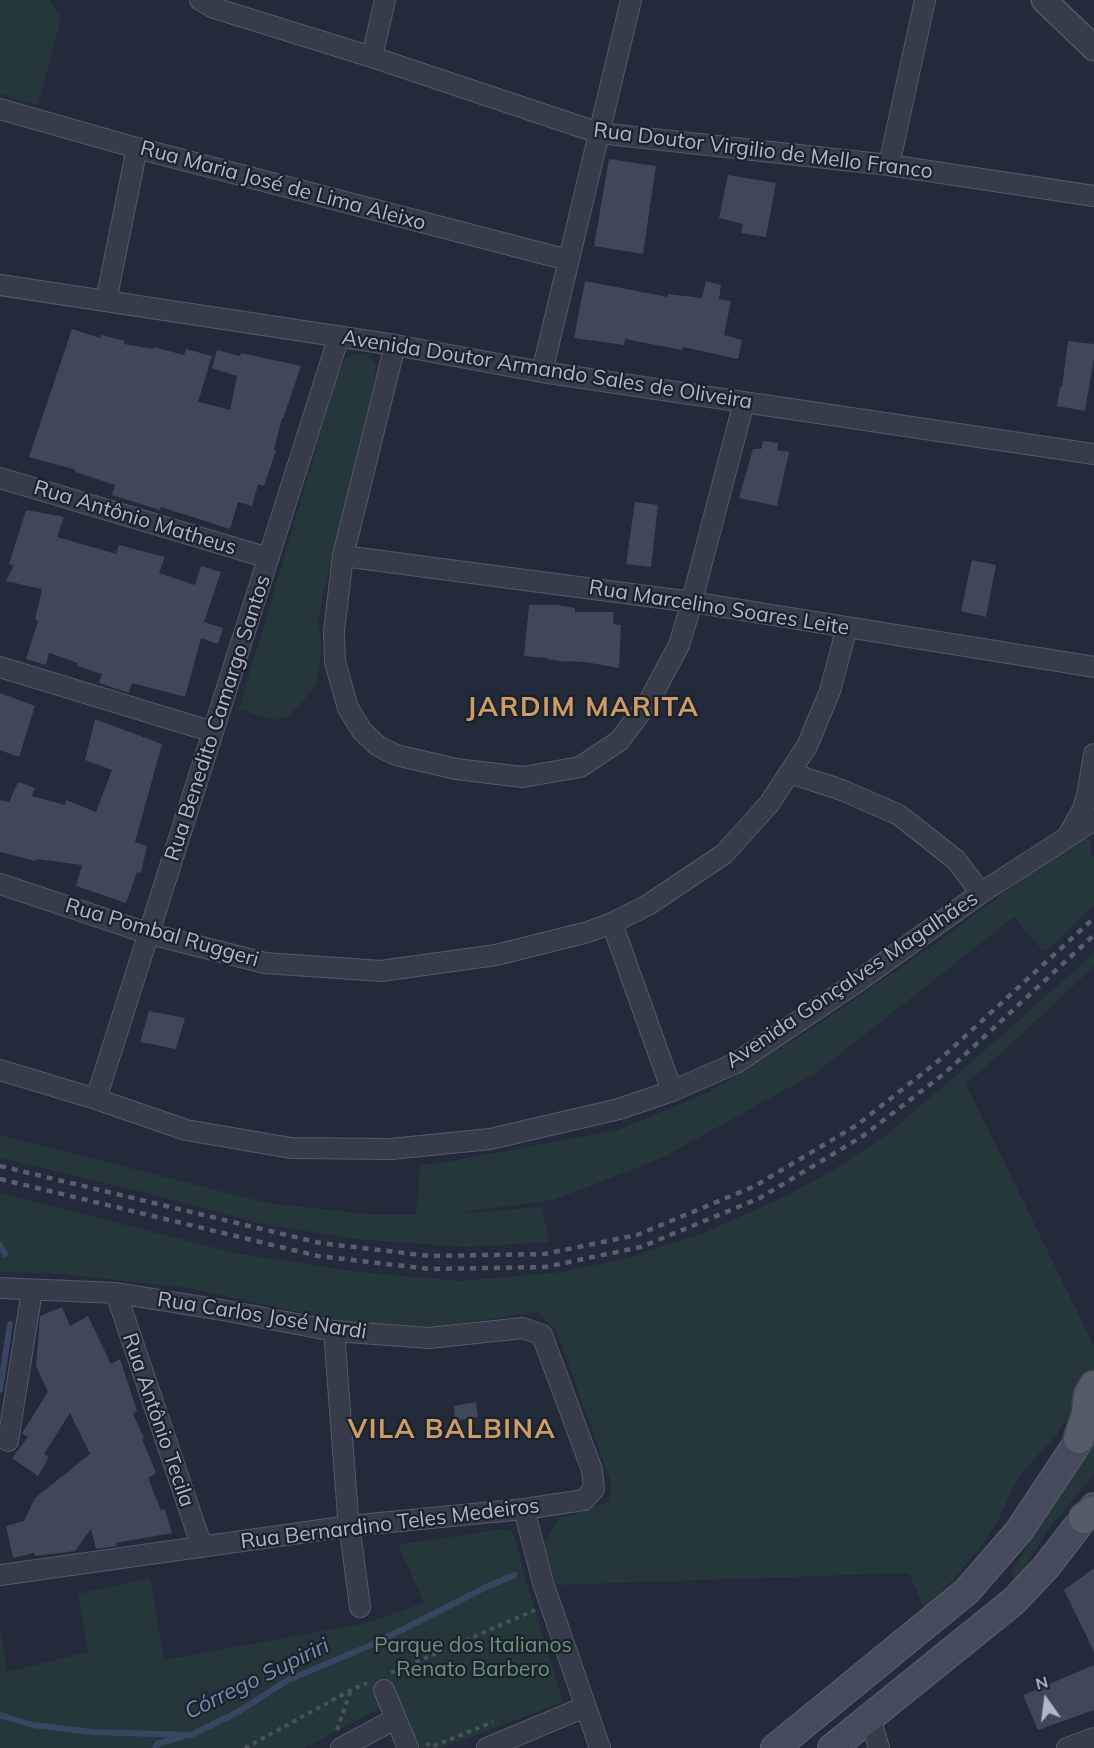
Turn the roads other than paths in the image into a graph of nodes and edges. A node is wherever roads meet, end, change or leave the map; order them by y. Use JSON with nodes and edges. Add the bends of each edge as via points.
{"nodes":[{"id":1,"x":200,"y":0,"type":"edge"},
{"id":2,"x":385,"y":0,"type":"edge"},
{"id":3,"x":631,"y":0,"type":"edge"},
{"id":4,"x":925,"y":0,"type":"edge"},
{"id":5,"x":1044,"y":0,"type":"edge"},
{"id":6,"x":1094,"y":48,"type":"edge"},
{"id":7,"x":372,"y":57,"type":"junction"},
{"id":8,"x":0,"y":109,"type":"edge"},
{"id":9,"x":599,"y":134,"type":"junction"},
{"id":10,"x":137,"y":148,"type":"junction"},
{"id":11,"x":889,"y":165,"type":"junction"},
{"id":12,"x":1094,"y":196,"type":"edge"},
{"id":13,"x":568,"y":260,"type":"junction"},
{"id":14,"x":1,"y":290,"type":"edge"},
{"id":15,"x":106,"y":301,"type":"junction"},
{"id":16,"x":339,"y":336,"type":"junction"},
{"id":17,"x":395,"y":345,"type":"junction"},
{"id":18,"x":542,"y":372,"type":"junction"},
{"id":19,"x":744,"y":402,"type":"junction"},
{"id":20,"x":1094,"y":454,"type":"edge"},
{"id":21,"x":0,"y":478,"type":"edge"},
{"id":22,"x":343,"y":556,"type":"junction"},
{"id":23,"x":269,"y":558,"type":"junction"},
{"id":24,"x":692,"y":602,"type":"junction"},
{"id":25,"x":847,"y":627,"type":"junction"},
{"id":26,"x":0,"y":667,"type":"edge"},
{"id":27,"x":1094,"y":667,"type":"edge"},
{"id":28,"x":213,"y":732,"type":"junction"},
{"id":29,"x":1093,"y":767,"type":"edge"},
{"id":30,"x":790,"y":773,"type":"junction"},
{"id":31,"x":1094,"y":820,"type":"edge"},
{"id":32,"x":1067,"y":838,"type":"junction"},
{"id":33,"x":0,"y":884,"type":"edge"},
{"id":34,"x":981,"y":893,"type":"junction"},
{"id":35,"x":612,"y":923,"type":"junction"},
{"id":36,"x":150,"y":934,"type":"junction"},
{"id":37,"x":0,"y":1070,"type":"edge"},
{"id":38,"x":672,"y":1091,"type":"junction"},
{"id":39,"x":96,"y":1099,"type":"junction"},
{"id":40,"x":0,"y":1288,"type":"edge"},
{"id":41,"x":32,"y":1290,"type":"junction"},
{"id":42,"x":116,"y":1293,"type":"junction"},
{"id":43,"x":523,"y":1328,"type":"joint"},
{"id":44,"x":334,"y":1331,"type":"junction"},
{"id":45,"x":1094,"y":1386,"type":"edge"},
{"id":46,"x":1087,"y":1428,"type":"edge"},
{"id":47,"x":8,"y":1441,"type":"dead end"},
{"id":48,"x":524,"y":1509,"type":"junction"},
{"id":49,"x":1090,"y":1512,"type":"edge"},
{"id":50,"x":349,"y":1527,"type":"junction"},
{"id":51,"x":1018,"y":1531,"type":"junction"},
{"id":52,"x":202,"y":1547,"type":"junction"},
{"id":53,"x":0,"y":1575,"type":"edge"},
{"id":54,"x":360,"y":1607,"type":"dead end"},
{"id":55,"x":384,"y":1690,"type":"dead end"},
{"id":56,"x":585,"y":1707,"type":"junction"},
{"id":57,"x":870,"y":1718,"type":"junction"},
{"id":58,"x":395,"y":1719,"type":"junction"},
{"id":59,"x":1094,"y":1738,"type":"edge"},
{"id":60,"x":339,"y":1739,"type":"edge"},
{"id":61,"x":416,"y":1745,"type":"edge"},
{"id":62,"x":487,"y":1748,"type":"edge"},
{"id":63,"x":600,"y":1748,"type":"edge"},
{"id":64,"x":775,"y":1748,"type":"edge"},
{"id":65,"x":832,"y":1748,"type":"edge"},
{"id":66,"x":879,"y":1748,"type":"edge"},
{"id":67,"x":1066,"y":1748,"type":"edge"}],
"edges":[{"from":1,"to":7,"type":"street","name":"Rua Doutor Virgilio de Mello Franco","via":[[214,8]]},
{"from":2,"to":7,"type":"street"},
{"from":3,"to":9,"type":"street"},
{"from":4,"to":11,"type":"street"},
{"from":5,"to":6,"type":"street"},
{"from":7,"to":9,"type":"street","name":"Rua Doutor Virgilio de Mello Franco"},
{"from":8,"to":10,"type":"street","name":"Rua Maria José de Lima Aleixo"},
{"from":9,"to":11,"type":"street","name":"Rua Doutor Virgilio de Mello Franco"},
{"from":9,"to":13,"type":"street"},
{"from":10,"to":13,"type":"street","name":"Rua Maria José de Lima Aleixo"},
{"from":10,"to":15,"type":"street"},
{"from":11,"to":12,"type":"street","name":"Rua Doutor Virgilio de Mello Franco"},
{"from":13,"to":18,"type":"street"},
{"from":14,"to":15,"type":"street","name":"Avenida Doutor Armando Sales de Oliveira"},
{"from":15,"to":16,"type":"street","name":"Avenida Doutor Armando Sales de Oliveira"},
{"from":16,"to":17,"type":"street","name":"Avenida Doutor Armando Sales de Oliveira"},
{"from":16,"to":23,"type":"street","name":"Rua Benedito Camargo Santos"},
{"from":17,"to":18,"type":"street","name":"Avenida Doutor Armando Sales de Oliveira"},
{"from":17,"to":22,"type":"street"},
{"from":18,"to":19,"type":"street","name":"Avenida Doutor Armando Sales de Oliveira"},
{"from":19,"to":20,"type":"street","name":"Avenida Doutor Armando Sales de Oliveira"},
{"from":19,"to":24,"type":"street"},
{"from":21,"to":23,"type":"street","name":"Rua Antônio Matheus"},
{"from":22,"to":24,"type":"street","name":"Rua Marcelino Soares Leite"},
{"from":22,"to":24,"type":"street","via":[[334,631],[335,662],[348,708],[362,731],[378,746],[396,755],[456,769],[523,777],[580,767],[619,741],[648,703],[679,645]]},
{"from":23,"to":28,"type":"street","name":"Rua Benedito Camargo Santos"},
{"from":24,"to":25,"type":"street","name":"Rua Marcelino Soares Leite"},
{"from":25,"to":27,"type":"street","name":"Rua Marcelino Soares Leite"},
{"from":25,"to":30,"type":"street","name":"Rua Pombal Ruggeri","via":[[830,691],[807,746]]},
{"from":26,"to":28,"type":"street"},
{"from":28,"to":36,"type":"street","name":"Rua Benedito Camargo Santos"},
{"from":29,"to":32,"type":"street","via":[[1082,811]]},
{"from":30,"to":34,"type":"street","via":[[842,790],[898,815],[956,860]]},
{"from":30,"to":35,"type":"street","name":"Rua Pombal Ruggeri","via":[[769,804],[724,854],[648,905]]},
{"from":31,"to":32,"type":"street","name":"Avenida Gonçalves Magalhães"},
{"from":32,"to":34,"type":"street","name":"Avenida Gonçalves Magalhães"},
{"from":33,"to":36,"type":"street","name":"Rua Pombal Ruggeri"},
{"from":34,"to":38,"type":"street","name":"Avenida Gonçalves Magalhães","via":[[736,1063]]},
{"from":35,"to":36,"type":"street","name":"Rua Pombal Ruggeri","via":[[496,955],[381,971],[265,963]]},
{"from":35,"to":38,"type":"street"},
{"from":36,"to":39,"type":"street","name":"Rua Benedito Camargo Santos"},
{"from":37,"to":39,"type":"street","name":"Avenida Gonçalves Magalhães"},
{"from":38,"to":39,"type":"street","name":"Avenida Gonçalves Magalhães","via":[[619,1109],[490,1139],[391,1149],[291,1148],[186,1130]]},
{"from":40,"to":41,"type":"street","name":"Rua Carlos José Nardi"},
{"from":41,"to":42,"type":"street","name":"Rua Carlos José Nardi"},
{"from":41,"to":47,"type":"street"},
{"from":42,"to":44,"type":"street","name":"Rua Carlos José Nardi"},
{"from":42,"to":52,"type":"street","name":"Rua Antônio Tecila"},
{"from":43,"to":44,"type":"street","name":"Rua Carlos José Nardi","via":[[429,1338]]},
{"from":43,"to":48,"type":"street","name":"Rua Bernardino Teles Medeiros","via":[[542,1335],[592,1470],[594,1489],[584,1500]]},
{"from":44,"to":50,"type":"street"},
{"from":45,"to":46,"type":"main road","via":[[1089,1395]]},
{"from":46,"to":51,"type":"main road"},
{"from":48,"to":50,"type":"street","name":"Rua Bernardino Teles Medeiros"},
{"from":48,"to":56,"type":"street","via":[[543,1583]]},
{"from":49,"to":57,"type":"main road","via":[[1014,1601]]},
{"from":50,"to":52,"type":"street","name":"Rua Bernardino Teles Medeiros"},
{"from":50,"to":54,"type":"street"},
{"from":51,"to":57,"type":"main road","via":[[1001,1566],[977,1600],[881,1679],[873,1695]]},
{"from":51,"to":64,"type":"main road","via":[[968,1591]]},
{"from":52,"to":53,"type":"street","name":"Rua Bernardino Teles Medeiros"},
{"from":55,"to":58,"type":"street"},
{"from":56,"to":62,"type":"street"},
{"from":56,"to":63,"type":"street"},
{"from":57,"to":65,"type":"main road"},
{"from":57,"to":66,"type":"street"},
{"from":58,"to":60,"type":"street"},
{"from":58,"to":61,"type":"street"},
{"from":59,"to":67,"type":"street"}]}
